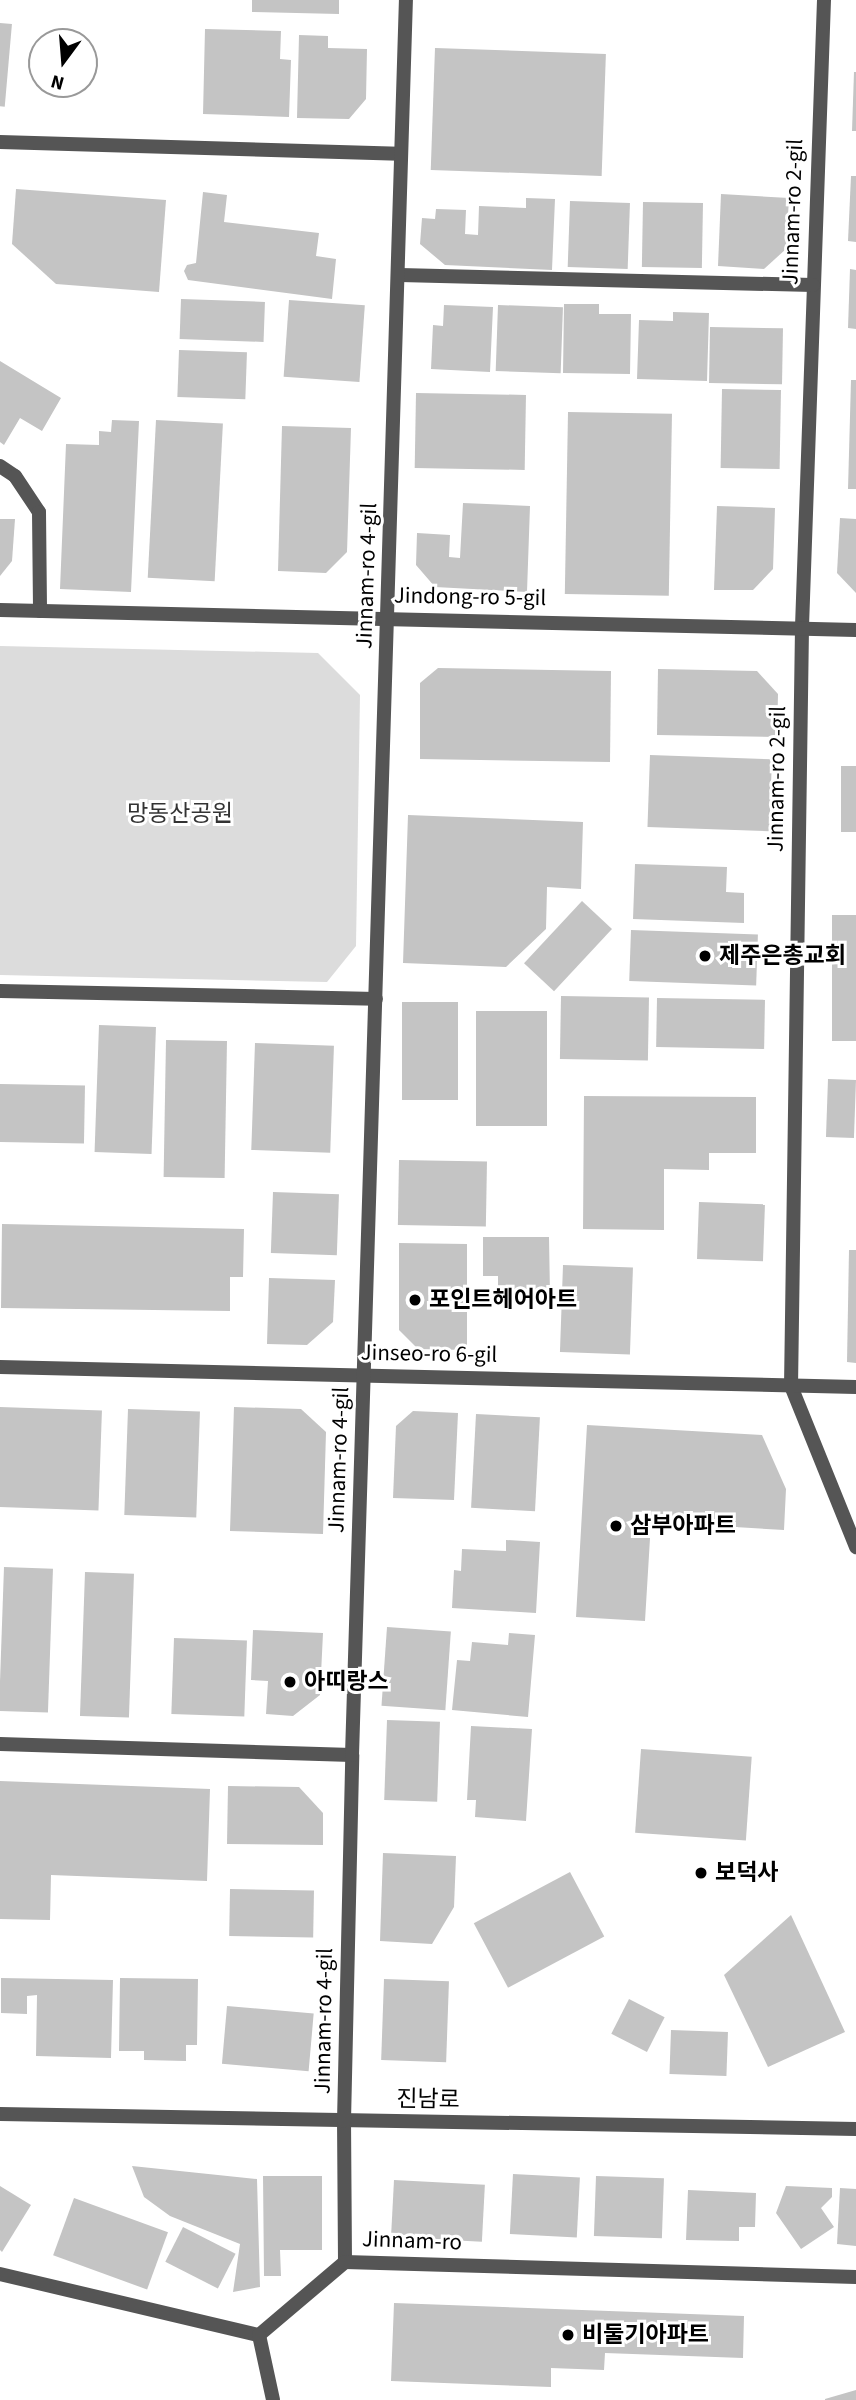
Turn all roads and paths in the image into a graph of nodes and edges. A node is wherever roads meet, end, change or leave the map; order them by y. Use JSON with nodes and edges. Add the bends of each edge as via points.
{"nodes":[{"id":1,"x":406,"y":0,"type":"edge"},
{"id":2,"x":824,"y":0,"type":"edge"},
{"id":3,"x":0,"y":142,"type":"edge"},
{"id":4,"x":399,"y":154,"type":"junction"},
{"id":5,"x":400,"y":275,"type":"junction"},
{"id":6,"x":813,"y":285,"type":"junction"},
{"id":7,"x":0,"y":466,"type":"edge"},
{"id":8,"x":0,"y":610,"type":"edge"},
{"id":9,"x":40,"y":611,"type":"junction"},
{"id":10,"x":389,"y":618,"type":"junction"},
{"id":11,"x":802,"y":628,"type":"junction"},
{"id":12,"x":856,"y":630,"type":"edge"},
{"id":13,"x":0,"y":990,"type":"edge"},
{"id":14,"x":376,"y":999,"type":"junction"},
{"id":15,"x":0,"y":1367,"type":"edge"},
{"id":16,"x":365,"y":1375,"type":"junction"},
{"id":17,"x":791,"y":1386,"type":"junction"},
{"id":18,"x":856,"y":1387,"type":"edge"},
{"id":19,"x":856,"y":1547,"type":"edge"},
{"id":20,"x":0,"y":1744,"type":"edge"},
{"id":21,"x":352,"y":1755,"type":"junction"},
{"id":22,"x":0,"y":2114,"type":"edge"},
{"id":23,"x":344,"y":2121,"type":"junction"},
{"id":24,"x":856,"y":2129,"type":"edge"},
{"id":25,"x":345,"y":2262,"type":"junction"},
{"id":26,"x":0,"y":2274,"type":"edge"},
{"id":27,"x":856,"y":2277,"type":"edge"},
{"id":28,"x":259,"y":2335,"type":"junction"},
{"id":29,"x":273,"y":2400,"type":"edge"}],
"edges":[{"from":1,"to":4,"type":"street","name":"Jinnam-ro 4-gil"},
{"from":2,"to":6,"type":"street","name":"Jinnam-ro 2-gil"},
{"from":3,"to":4,"type":"street"},
{"from":4,"to":5,"type":"street","name":"Jinnam-ro 4-gil"},
{"from":5,"to":6,"type":"street"},
{"from":5,"to":10,"type":"street","name":"Jinnam-ro 4-gil"},
{"from":6,"to":11,"type":"street","name":"Jinnam-ro 2-gil"},
{"from":7,"to":9,"type":"street","via":[[15,475],[39,512]]},
{"from":8,"to":9,"type":"street","name":"Jindong-ro 5-gil"},
{"from":9,"to":10,"type":"street","name":"Jindong-ro 5-gil"},
{"from":10,"to":11,"type":"street","name":"Jindong-ro 5-gil"},
{"from":10,"to":14,"type":"street","name":"Jinnam-ro 4-gil"},
{"from":11,"to":12,"type":"street","name":"Jindong-ro 5-gil"},
{"from":11,"to":17,"type":"street","name":"Jinnam-ro 2-gil"},
{"from":13,"to":14,"type":"street"},
{"from":14,"to":16,"type":"street","name":"Jinnam-ro 4-gil"},
{"from":15,"to":16,"type":"street","name":"Jinseo-ro 6-gil"},
{"from":16,"to":17,"type":"street","name":"Jinseo-ro 6-gil"},
{"from":16,"to":21,"type":"street","name":"Jinnam-ro 4-gil"},
{"from":17,"to":18,"type":"street","name":"Jinseo-ro 6-gil"},
{"from":17,"to":19,"type":"street","name":"Jinnam-ro 2-gil"},
{"from":20,"to":21,"type":"street"},
{"from":21,"to":23,"type":"street","name":"Jinnam-ro 4-gil"},
{"from":22,"to":23,"type":"street","name":"진남로"},
{"from":23,"to":24,"type":"street","name":"진남로"},
{"from":23,"to":25,"type":"street","name":"Jinnam-ro 4-gil"},
{"from":25,"to":27,"type":"street","name":"Jinnam-ro"},
{"from":25,"to":28,"type":"street","name":"Jinnam-ro"},
{"from":26,"to":28,"type":"street"},
{"from":28,"to":29,"type":"street"}]}
